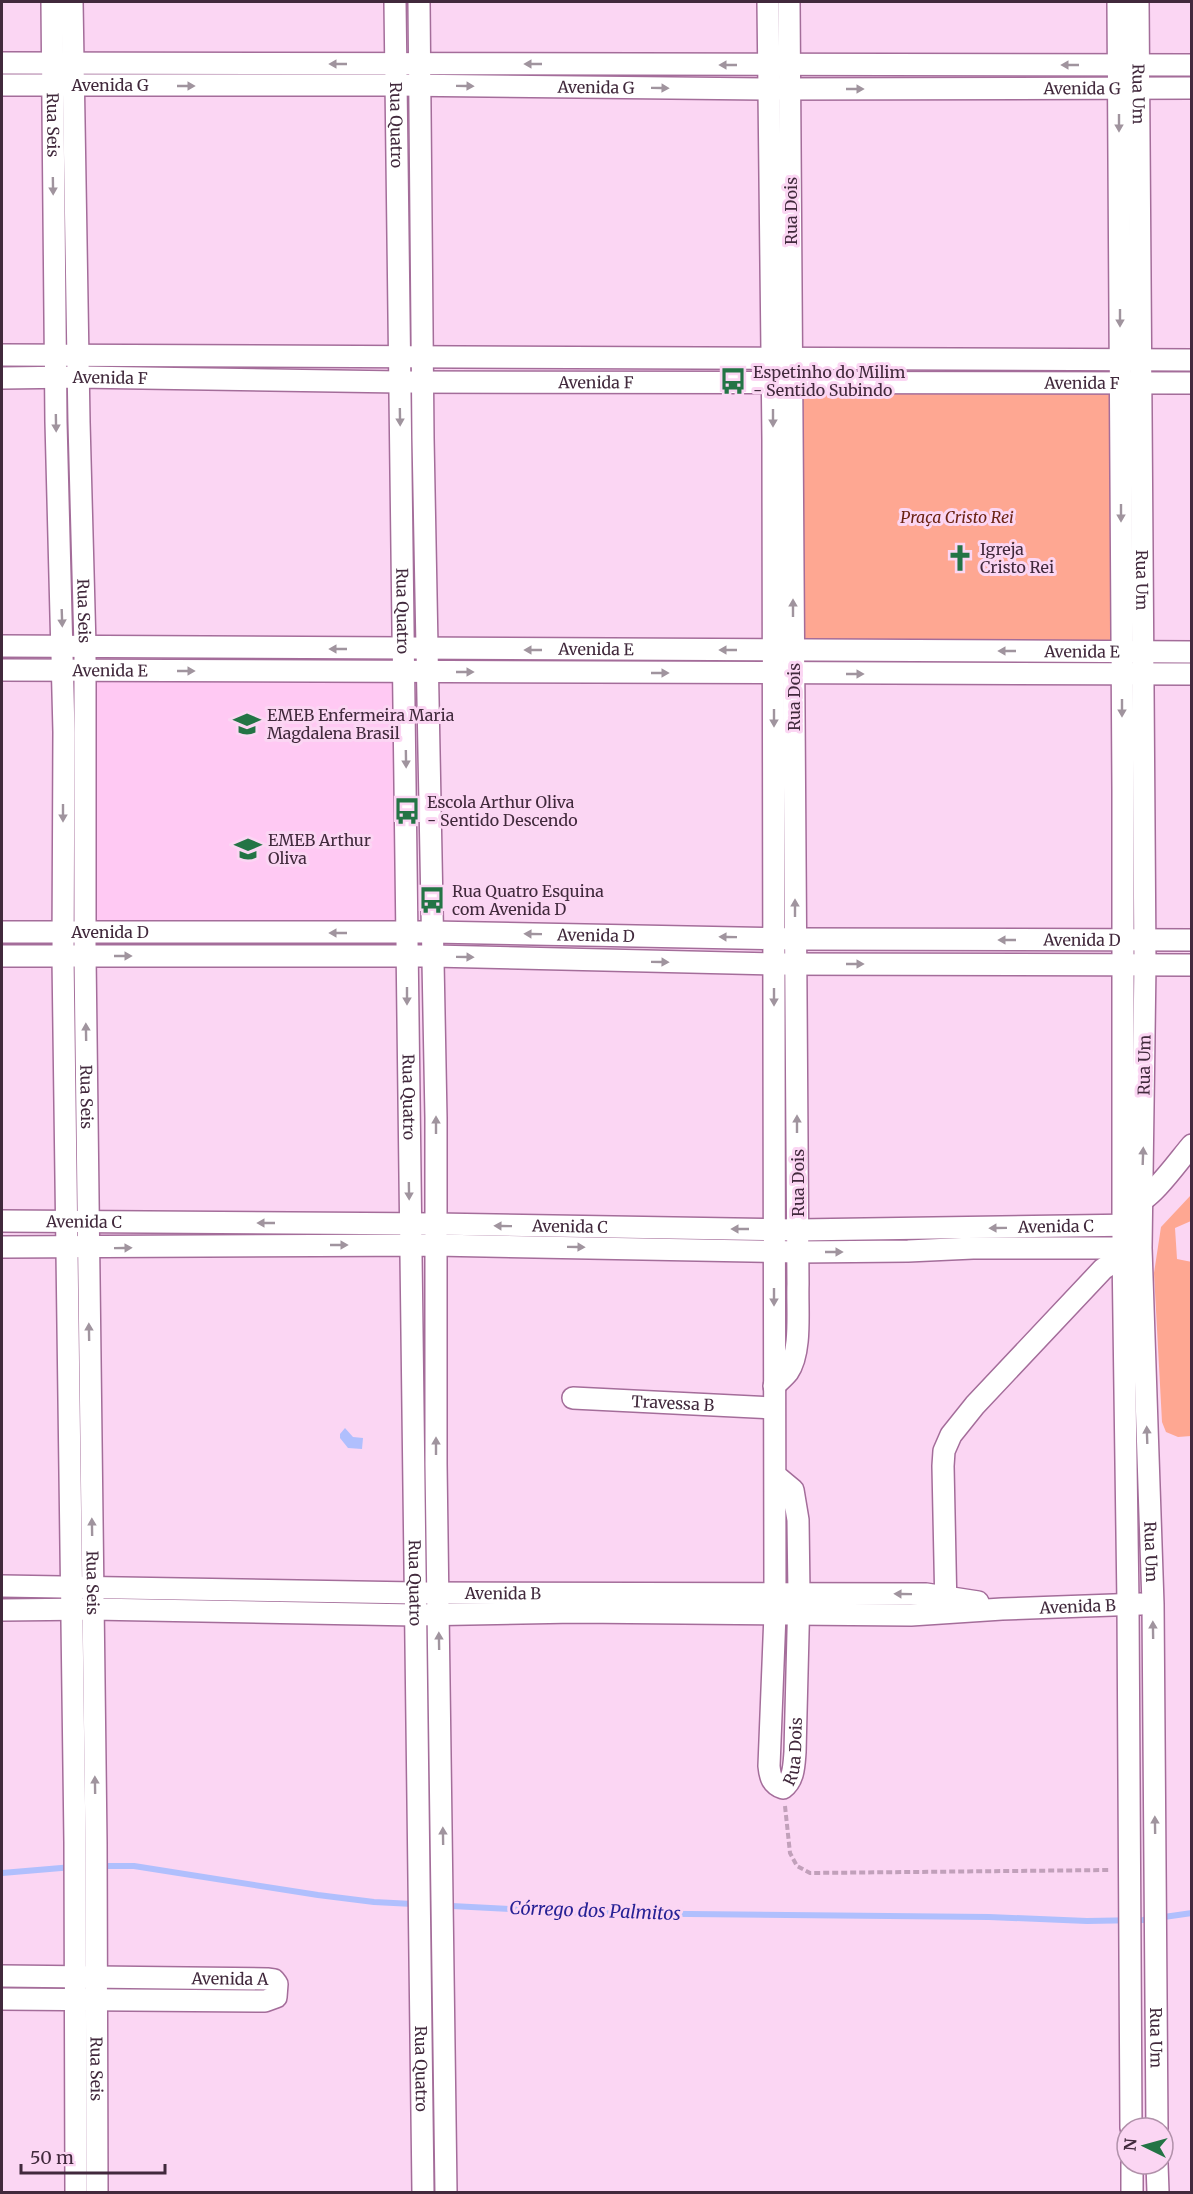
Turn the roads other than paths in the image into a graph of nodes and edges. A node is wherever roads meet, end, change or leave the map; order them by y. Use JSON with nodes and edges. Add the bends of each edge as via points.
{"nodes":[{"id":1,"x":52,"y":2,"type":"edge"},
{"id":2,"x":72,"y":2,"type":"edge"},
{"id":3,"x":395,"y":2,"type":"edge"},
{"id":4,"x":419,"y":2,"type":"edge"},
{"id":5,"x":768,"y":2,"type":"edge"},
{"id":6,"x":789,"y":2,"type":"edge"},
{"id":7,"x":1118,"y":2,"type":"edge"},
{"id":8,"x":1138,"y":2,"type":"edge"},
{"id":9,"x":2,"y":63,"type":"edge"},
{"id":10,"x":395,"y":63,"type":"junction"},
{"id":11,"x":420,"y":63,"type":"junction"},
{"id":12,"x":63,"y":64,"type":"junction"},
{"id":13,"x":563,"y":64,"type":"junction"},
{"id":14,"x":779,"y":65,"type":"junction"},
{"id":15,"x":933,"y":65,"type":"junction"},
{"id":16,"x":1129,"y":66,"type":"junction"},
{"id":17,"x":1191,"y":66,"type":"edge"},
{"id":18,"x":2,"y":85,"type":"edge"},
{"id":19,"x":396,"y":85,"type":"junction"},
{"id":20,"x":420,"y":85,"type":"junction"},
{"id":21,"x":63,"y":86,"type":"junction"},
{"id":22,"x":565,"y":87,"type":"junction"},
{"id":23,"x":1191,"y":88,"type":"edge"},
{"id":24,"x":780,"y":89,"type":"junction"},
{"id":25,"x":932,"y":89,"type":"junction"},
{"id":26,"x":1129,"y":89,"type":"junction"},
{"id":27,"x":421,"y":143,"type":"junction"},
{"id":28,"x":396,"y":144,"type":"junction"},
{"id":29,"x":2,"y":355,"type":"edge"},
{"id":30,"x":55,"y":355,"type":"junction"},
{"id":31,"x":77,"y":356,"type":"junction"},
{"id":32,"x":399,"y":358,"type":"junction"},
{"id":33,"x":422,"y":358,"type":"junction"},
{"id":34,"x":782,"y":359,"type":"junction"},
{"id":35,"x":1131,"y":360,"type":"junction"},
{"id":36,"x":1191,"y":360,"type":"edge"},
{"id":37,"x":55,"y":377,"type":"junction"},
{"id":38,"x":78,"y":377,"type":"junction"},
{"id":39,"x":2,"y":378,"type":"edge"},
{"id":40,"x":422,"y":381,"type":"junction"},
{"id":41,"x":400,"y":382,"type":"junction"},
{"id":42,"x":782,"y":382,"type":"junction"},
{"id":43,"x":1131,"y":383,"type":"junction"},
{"id":44,"x":1191,"y":383,"type":"edge"},
{"id":45,"x":2,"y":646,"type":"edge"},
{"id":46,"x":63,"y":647,"type":"junction"},
{"id":47,"x":85,"y":647,"type":"junction"},
{"id":48,"x":404,"y":650,"type":"junction"},
{"id":49,"x":427,"y":650,"type":"junction"},
{"id":50,"x":783,"y":650,"type":"junction"},
{"id":51,"x":956,"y":651,"type":"junction"},
{"id":52,"x":1122,"y":652,"type":"junction"},
{"id":53,"x":1144,"y":652,"type":"junction"},
{"id":54,"x":1191,"y":652,"type":"edge"},
{"id":55,"x":2,"y":670,"type":"edge"},
{"id":56,"x":63,"y":671,"type":"junction"},
{"id":57,"x":85,"y":671,"type":"junction"},
{"id":58,"x":404,"y":671,"type":"junction"},
{"id":59,"x":428,"y":672,"type":"junction"},
{"id":60,"x":784,"y":673,"type":"junction"},
{"id":61,"x":956,"y":674,"type":"junction"},
{"id":62,"x":1144,"y":674,"type":"junction"},
{"id":63,"x":1191,"y":674,"type":"edge"},
{"id":64,"x":1122,"y":675,"type":"junction"},
{"id":65,"x":433,"y":932,"type":"junction"},
{"id":66,"x":2,"y":933,"type":"edge"},
{"id":67,"x":63,"y":933,"type":"junction"},
{"id":68,"x":85,"y":933,"type":"junction"},
{"id":69,"x":408,"y":933,"type":"junction"},
{"id":70,"x":774,"y":938,"type":"junction"},
{"id":71,"x":795,"y":939,"type":"junction"},
{"id":72,"x":1145,"y":939,"type":"junction"},
{"id":73,"x":1123,"y":940,"type":"junction"},
{"id":74,"x":1191,"y":940,"type":"edge"},
{"id":75,"x":2,"y":956,"type":"edge"},
{"id":76,"x":85,"y":956,"type":"junction"},
{"id":77,"x":407,"y":956,"type":"junction"},
{"id":78,"x":433,"y":956,"type":"junction"},
{"id":79,"x":63,"y":957,"type":"junction"},
{"id":80,"x":774,"y":964,"type":"junction"},
{"id":81,"x":796,"y":964,"type":"junction"},
{"id":82,"x":1123,"y":964,"type":"junction"},
{"id":83,"x":1145,"y":964,"type":"junction"},
{"id":84,"x":1191,"y":965,"type":"edge"},
{"id":85,"x":1191,"y":1145,"type":"edge"},
{"id":86,"x":1132,"y":1215,"type":"junction"},
{"id":87,"x":2,"y":1221,"type":"edge"},
{"id":88,"x":66,"y":1221,"type":"junction"},
{"id":89,"x":88,"y":1222,"type":"junction"},
{"id":90,"x":302,"y":1224,"type":"junction"},
{"id":91,"x":775,"y":1229,"type":"junction"},
{"id":92,"x":798,"y":1230,"type":"junction"},
{"id":93,"x":436,"y":1234,"type":"junction"},
{"id":94,"x":409,"y":1235,"type":"junction"},
{"id":95,"x":304,"y":1246,"type":"junction"},
{"id":96,"x":2,"y":1247,"type":"edge"},
{"id":97,"x":67,"y":1248,"type":"junction"},
{"id":98,"x":88,"y":1248,"type":"junction"},
{"id":99,"x":774,"y":1251,"type":"junction"},
{"id":100,"x":798,"y":1252,"type":"junction"},
{"id":101,"x":1132,"y":1252,"type":"junction"},
{"id":102,"x":774,"y":1386,"type":"junction"},
{"id":103,"x":573,"y":1398,"type":"dead end"},
{"id":104,"x":774,"y":1408,"type":"junction"},
{"id":105,"x":775,"y":1475,"type":"junction"},
{"id":106,"x":2,"y":1586,"type":"edge"},
{"id":107,"x":72,"y":1586,"type":"junction"},
{"id":108,"x":93,"y":1587,"type":"junction"},
{"id":109,"x":295,"y":1591,"type":"junction"},
{"id":110,"x":415,"y":1593,"type":"junction"},
{"id":111,"x":438,"y":1593,"type":"junction"},
{"id":112,"x":799,"y":1593,"type":"junction"},
{"id":113,"x":775,"y":1603,"type":"junction"},
{"id":114,"x":1128,"y":1604,"type":"junction"},
{"id":115,"x":1153,"y":1604,"type":"junction"},
{"id":116,"x":946,"y":1605,"type":"junction"},
{"id":117,"x":72,"y":1609,"type":"junction"},
{"id":118,"x":93,"y":1609,"type":"junction"},
{"id":119,"x":2,"y":1610,"type":"edge"},
{"id":120,"x":295,"y":1613,"type":"junction"},
{"id":121,"x":439,"y":1614,"type":"junction"},
{"id":122,"x":798,"y":1614,"type":"junction"},
{"id":123,"x":415,"y":1615,"type":"junction"},
{"id":124,"x":85,"y":1843,"type":"junction"},
{"id":125,"x":2,"y":1976,"type":"edge"},
{"id":126,"x":75,"y":1977,"type":"junction"},
{"id":127,"x":96,"y":1977,"type":"junction"},
{"id":128,"x":2,"y":1999,"type":"edge"},
{"id":129,"x":86,"y":2001,"type":"junction"},
{"id":130,"x":444,"y":2002,"type":"junction"},
{"id":131,"x":421,"y":2003,"type":"junction"},
{"id":132,"x":1131,"y":2116,"type":"edge"},
{"id":133,"x":1157,"y":2116,"type":"edge"},
{"id":134,"x":1132,"y":2176,"type":"edge"},
{"id":135,"x":1157,"y":2176,"type":"edge"},
{"id":136,"x":76,"y":2193,"type":"edge"},
{"id":137,"x":97,"y":2193,"type":"edge"},
{"id":138,"x":423,"y":2193,"type":"edge"},
{"id":139,"x":446,"y":2193,"type":"edge"},
{"id":140,"x":1132,"y":2193,"type":"edge"},
{"id":141,"x":1158,"y":2193,"type":"edge"}],
"edges":[{"from":1,"to":12,"type":"street","name":"Rua Seis"},
{"from":2,"to":12,"type":"street","name":"Rua Seis"},
{"from":3,"to":10,"type":"street","name":"Rua Quatro"},
{"from":4,"to":11,"type":"street","name":"Rua Quatro"},
{"from":5,"to":14,"type":"street","name":"Rua Dois"},
{"from":6,"to":14,"type":"street","name":"Rua Dois"},
{"from":7,"to":16,"type":"street","name":"Rua Um"},
{"from":8,"to":16,"type":"street","name":"Rua Um"},
{"from":9,"to":12,"type":"street","name":"Avenida G"},
{"from":10,"to":11,"type":"street","name":"Avenida G"},
{"from":10,"to":12,"type":"street","name":"Avenida G","one_way":true},
{"from":10,"to":19,"type":"street","name":"Rua Quatro"},
{"from":13,"to":11,"type":"street","name":"Avenida G","one_way":true},
{"from":11,"to":20,"type":"street","name":"Rua Quatro"},
{"from":12,"to":21,"type":"street","name":"Rua Seis"},
{"from":14,"to":13,"type":"street","name":"Avenida G","one_way":true},
{"from":13,"to":22,"type":"street"},
{"from":14,"to":15,"type":"street","name":"Avenida G"},
{"from":14,"to":24,"type":"street","name":"Rua Dois"},
{"from":16,"to":15,"type":"street","name":"Avenida G","one_way":true},
{"from":15,"to":25,"type":"street"},
{"from":16,"to":17,"type":"street","name":"Avenida G"},
{"from":16,"to":26,"type":"street","name":"Rua Um"},
{"from":18,"to":21,"type":"street","name":"Avenida G"},
{"from":19,"to":20,"type":"street","name":"Avenida G"},
{"from":21,"to":19,"type":"street","name":"Avenida G","one_way":true},
{"from":19,"to":28,"type":"street","name":"Rua Quatro"},
{"from":20,"to":22,"type":"street","name":"Avenida G","one_way":true},
{"from":20,"to":27,"type":"street","name":"Rua Quatro"},
{"from":21,"to":30,"type":"street","name":"Rua Seis","one_way":true},
{"from":21,"to":31,"type":"street","name":"Rua Seis"},
{"from":22,"to":24,"type":"street","name":"Avenida G","one_way":true},
{"from":23,"to":26,"type":"street","name":"Avenida G"},
{"from":24,"to":25,"type":"street","name":"Avenida G","one_way":true},
{"from":24,"to":34,"type":"street","name":"Rua Dois"},
{"from":25,"to":26,"type":"street","name":"Avenida G"},
{"from":26,"to":35,"type":"street","name":"Rua Um"},
{"from":27,"to":28,"type":"street"},
{"from":27,"to":33,"type":"street","name":"Rua Quatro"},
{"from":28,"to":32,"type":"street","name":"Rua Quatro"},
{"from":29,"to":30,"type":"street","name":"Avenida F"},
{"from":30,"to":31,"type":"street","name":"Avenida F"},
{"from":30,"to":37,"type":"street","name":"Rua Seis"},
{"from":31,"to":32,"type":"street","name":"Avenida F"},
{"from":31,"to":38,"type":"street","name":"Rua Seis"},
{"from":32,"to":33,"type":"street","name":"Avenida F"},
{"from":32,"to":41,"type":"street","name":"Rua Quatro"},
{"from":33,"to":34,"type":"street","name":"Avenida F"},
{"from":33,"to":40,"type":"street","name":"Rua Quatro"},
{"from":34,"to":35,"type":"street","name":"Avenida F"},
{"from":34,"to":42,"type":"street","name":"Rua Dois"},
{"from":35,"to":36,"type":"street","name":"Avenida F"},
{"from":35,"to":43,"type":"street","name":"Rua Um"},
{"from":37,"to":38,"type":"street","name":"Avenida F"},
{"from":37,"to":39,"type":"street","name":"Avenida F"},
{"from":37,"to":46,"type":"street","name":"Rua Seis","one_way":true},
{"from":38,"to":41,"type":"street","name":"Avenida F"},
{"from":38,"to":47,"type":"street","name":"Rua Seis"},
{"from":40,"to":41,"type":"street","name":"Avenida F"},
{"from":40,"to":42,"type":"street","name":"Avenida F"},
{"from":40,"to":49,"type":"street","name":"Rua Quatro"},
{"from":41,"to":48,"type":"street","name":"Rua Quatro","one_way":true},
{"from":42,"to":43,"type":"street","name":"Avenida F"},
{"from":42,"to":50,"type":"street","name":"Rua Dois"},
{"from":43,"to":44,"type":"street","name":"Avenida F"},
{"from":43,"to":52,"type":"street","name":"Rua Um","one_way":true},
{"from":43,"to":53,"type":"street","name":"Rua Um"},
{"from":45,"to":46,"type":"street","name":"Avenida E"},
{"from":46,"to":47,"type":"street","name":"Avenida E"},
{"from":46,"to":56,"type":"street","name":"Rua Seis"},
{"from":48,"to":47,"type":"street","name":"Avenida E","one_way":true},
{"from":47,"to":57,"type":"street","name":"Rua Seis"},
{"from":48,"to":49,"type":"street","name":"Avenida E"},
{"from":48,"to":58,"type":"street","name":"Rua Quatro"},
{"from":50,"to":49,"type":"street","name":"Avenida E","one_way":true},
{"from":49,"to":59,"type":"street","name":"Rua Quatro"},
{"from":50,"to":51,"type":"street","name":"Avenida E"},
{"from":50,"to":60,"type":"street","name":"Rua Dois"},
{"from":52,"to":51,"type":"street","name":"Avenida E","one_way":true},
{"from":51,"to":61,"type":"street"},
{"from":52,"to":53,"type":"street","name":"Avenida E"},
{"from":52,"to":64,"type":"street","name":"Rua Um"},
{"from":53,"to":54,"type":"street","name":"Avenida E"},
{"from":53,"to":62,"type":"street","name":"Rua Um"},
{"from":55,"to":56,"type":"street","name":"Avenida E"},
{"from":56,"to":57,"type":"street","name":"Avenida E"},
{"from":56,"to":67,"type":"street","name":"Rua Seis","one_way":true},
{"from":57,"to":58,"type":"street","name":"Avenida E","one_way":true},
{"from":57,"to":68,"type":"street","name":"Rua Seis"},
{"from":58,"to":59,"type":"street","name":"Avenida E"},
{"from":58,"to":69,"type":"street","name":"Rua Quatro","one_way":true},
{"from":59,"to":60,"type":"street","name":"Avenida E","one_way":true},
{"from":59,"to":65,"type":"street","name":"Rua Quatro"},
{"from":60,"to":61,"type":"street","name":"Avenida E","one_way":true},
{"from":60,"to":70,"type":"street","name":"Rua Dois","one_way":true},
{"from":71,"to":60,"type":"street","name":"Rua Dois","one_way":true},
{"from":61,"to":64,"type":"street","name":"Avenida E"},
{"from":62,"to":63,"type":"street","name":"Avenida E"},
{"from":62,"to":64,"type":"street","name":"Avenida E"},
{"from":62,"to":72,"type":"street","name":"Rua Um"},
{"from":64,"to":73,"type":"street","name":"Rua Um","one_way":true},
{"from":65,"to":69,"type":"street","name":"Avenida D"},
{"from":70,"to":65,"type":"street","name":"Avenida D","one_way":true},
{"from":65,"to":78,"type":"street","name":"Rua Quatro"},
{"from":66,"to":67,"type":"street","name":"Avenida D"},
{"from":67,"to":68,"type":"street","name":"Avenida D"},
{"from":67,"to":79,"type":"street","name":"Rua Seis"},
{"from":69,"to":68,"type":"street","name":"Avenida D","one_way":true},
{"from":68,"to":76,"type":"street","name":"Rua Seis"},
{"from":69,"to":77,"type":"street","name":"Rua Quatro"},
{"from":70,"to":71,"type":"street","name":"Avenida D"},
{"from":70,"to":80,"type":"street","name":"Rua Dois"},
{"from":73,"to":71,"type":"street","name":"Avenida D","one_way":true},
{"from":71,"to":81,"type":"street","name":"Rua Dois"},
{"from":72,"to":73,"type":"street","name":"Avenida D"},
{"from":72,"to":74,"type":"street","name":"Avenida D"},
{"from":72,"to":83,"type":"street","name":"Rua Um"},
{"from":73,"to":82,"type":"street","name":"Rua Um"},
{"from":75,"to":79,"type":"street","name":"Avenida D"},
{"from":76,"to":77,"type":"street","name":"Avenida D","one_way":true},
{"from":76,"to":79,"type":"street","name":"Avenida D"},
{"from":89,"to":76,"type":"street","name":"Rua Seis","one_way":true},
{"from":77,"to":78,"type":"street","name":"Avenida D"},
{"from":77,"to":94,"type":"street","name":"Rua Quatro","one_way":true},
{"from":78,"to":80,"type":"street","name":"Avenida D","one_way":true},
{"from":93,"to":78,"type":"street","name":"Rua Quatro","one_way":true},
{"from":79,"to":88,"type":"street","name":"Rua Seis"},
{"from":80,"to":81,"type":"street","name":"Avenida D"},
{"from":80,"to":91,"type":"street","name":"Rua Dois","one_way":true},
{"from":81,"to":82,"type":"street","name":"Avenida D","one_way":true},
{"from":92,"to":81,"type":"street","name":"Rua Dois","one_way":true},
{"from":82,"to":83,"type":"street","name":"Avenida D"},
{"from":82,"to":86,"type":"street","name":"Rua Um"},
{"from":83,"to":84,"type":"street","name":"Avenida D"},
{"from":86,"to":83,"type":"street","name":"Rua Um","one_way":true},
{"from":85,"to":86,"type":"street"},
{"from":86,"to":92,"type":"street","name":"Avenida C","one_way":true},
{"from":86,"to":101,"type":"street","name":"Rua Um"},
{"from":87,"to":88,"type":"street","name":"Avenida C"},
{"from":88,"to":89,"type":"street","name":"Avenida C"},
{"from":88,"to":97,"type":"street","name":"Rua Seis"},
{"from":90,"to":89,"type":"street","name":"Avenida C","one_way":true},
{"from":89,"to":98,"type":"street","name":"Rua Seis"},
{"from":90,"to":94,"type":"street","name":"Avenida C"},
{"from":90,"to":95,"type":"street"},
{"from":91,"to":92,"type":"street","name":"Avenida C"},
{"from":91,"to":93,"type":"street","name":"Avenida C","one_way":true},
{"from":91,"to":99,"type":"street","name":"Rua Dois"},
{"from":92,"to":100,"type":"street","name":"Rua Dois"},
{"from":93,"to":94,"type":"street","name":"Avenida C"},
{"from":93,"to":99,"type":"street","name":"Avenida C","one_way":true},
{"from":111,"to":93,"type":"street","name":"Rua Quatro","one_way":true},
{"from":95,"to":94,"type":"street","name":"Avenida C","one_way":true},
{"from":94,"to":110,"type":"street","name":"Rua Quatro"},
{"from":98,"to":95,"type":"street","name":"Avenida C","one_way":true},
{"from":96,"to":97,"type":"street","name":"Avenida C"},
{"from":97,"to":98,"type":"street","name":"Avenida C"},
{"from":97,"to":107,"type":"street","name":"Rua Seis"},
{"from":108,"to":98,"type":"street","name":"Rua Seis","one_way":true},
{"from":99,"to":100,"type":"street","name":"Avenida C"},
{"from":99,"to":102,"type":"street","name":"Rua Dois","one_way":true},
{"from":100,"to":101,"type":"street","name":"Avenida C","one_way":true,"via":[[973,1248]]},
{"from":100,"to":102,"type":"street","name":"Rua Dois","via":[[796,1346],[787,1373]]},
{"from":101,"to":114,"type":"street","name":"Rua Um"},
{"from":115,"to":101,"type":"street","name":"Rua Um","one_way":true},
{"from":101,"to":116,"type":"street","via":[[1103,1269],[951,1435],[943,1466]]},
{"from":102,"to":104,"type":"street","name":"Rua Dois"},
{"from":103,"to":104,"type":"street","name":"Travessa B"},
{"from":104,"to":105,"type":"street","name":"Rua Dois"},
{"from":105,"to":112,"type":"street","name":"Rua Dois","via":[[793,1490],[796,1499]]},
{"from":105,"to":113,"type":"street","name":"Rua Dois"},
{"from":106,"to":107,"type":"street","name":"Avenida B"},
{"from":107,"to":108,"type":"street","name":"Avenida B"},
{"from":107,"to":117,"type":"street","name":"Rua Seis"},
{"from":108,"to":109,"type":"street","name":"Avenida B"},
{"from":108,"to":118,"type":"street","name":"Rua Seis"},
{"from":109,"to":110,"type":"street","name":"Avenida B"},
{"from":109,"to":120,"type":"street"},
{"from":110,"to":111,"type":"street","name":"Avenida B"},
{"from":110,"to":123,"type":"street","name":"Rua Quatro"},
{"from":111,"to":113,"type":"street","name":"Avenida B"},
{"from":111,"to":121,"type":"street","name":"Rua Quatro"},
{"from":112,"to":113,"type":"street","name":"Avenida B"},
{"from":116,"to":112,"type":"street","name":"Avenida B","one_way":true,"via":[[926,1594]]},
{"from":112,"to":122,"type":"street","name":"Rua Dois"},
{"from":113,"to":121,"type":"street","name":"Avenida B"},
{"from":113,"to":122,"type":"street","name":"Avenida B"},
{"from":113,"to":122,"type":"street","name":"Rua Dois","via":[[769,1766],[771,1778],[783,1788],[789,1784],[795,1752]]},
{"from":114,"to":115,"type":"street","name":"Avenida B"},
{"from":114,"to":116,"type":"street","name":"Avenida B","via":[[1002,1609]]},
{"from":114,"to":132,"type":"street","name":"Rua Um"},
{"from":133,"to":115,"type":"street","name":"Rua Um","one_way":true},
{"from":116,"to":122,"type":"street","name":"Avenida B","via":[[911,1615]]},
{"from":117,"to":118,"type":"street","name":"Avenida B"},
{"from":117,"to":119,"type":"street","name":"Avenida B"},
{"from":117,"to":124,"type":"street","name":"Rua Seis"},
{"from":118,"to":120,"type":"street","name":"Avenida B"},
{"from":124,"to":118,"type":"street","name":"Rua Seis","one_way":true},
{"from":120,"to":123,"type":"street","name":"Avenida B"},
{"from":121,"to":123,"type":"street","name":"Avenida B"},
{"from":130,"to":121,"type":"street","name":"Rua Quatro","one_way":true},
{"from":123,"to":131,"type":"street","name":"Rua Quatro"},
{"from":124,"to":126,"type":"street","name":"Rua Seis","via":[[74,1875]]},
{"from":124,"to":127,"type":"street","name":"Rua Seis","via":[[95,1876]]},
{"from":125,"to":126,"type":"street","name":"Avenida A"},
{"from":126,"to":127,"type":"street","name":"Avenida A"},
{"from":126,"to":129,"type":"street","name":"Rua Seis"},
{"from":127,"to":129,"type":"street","name":"Rua Seis"},
{"from":127,"to":129,"type":"street","name":"Avenida A","via":[[256,1979],[274,1980],[277,1984],[276,1997],[270,2001]]},
{"from":128,"to":129,"type":"street","name":"Avenida A"},
{"from":129,"to":136,"type":"street","name":"Rua Seis"},
{"from":129,"to":137,"type":"street","name":"Rua Seis"},
{"from":130,"to":131,"type":"street"},
{"from":130,"to":139,"type":"street","name":"Rua Quatro"},
{"from":131,"to":138,"type":"street","name":"Rua Quatro"},
{"from":134,"to":140,"type":"street"},
{"from":135,"to":141,"type":"street"}]}
